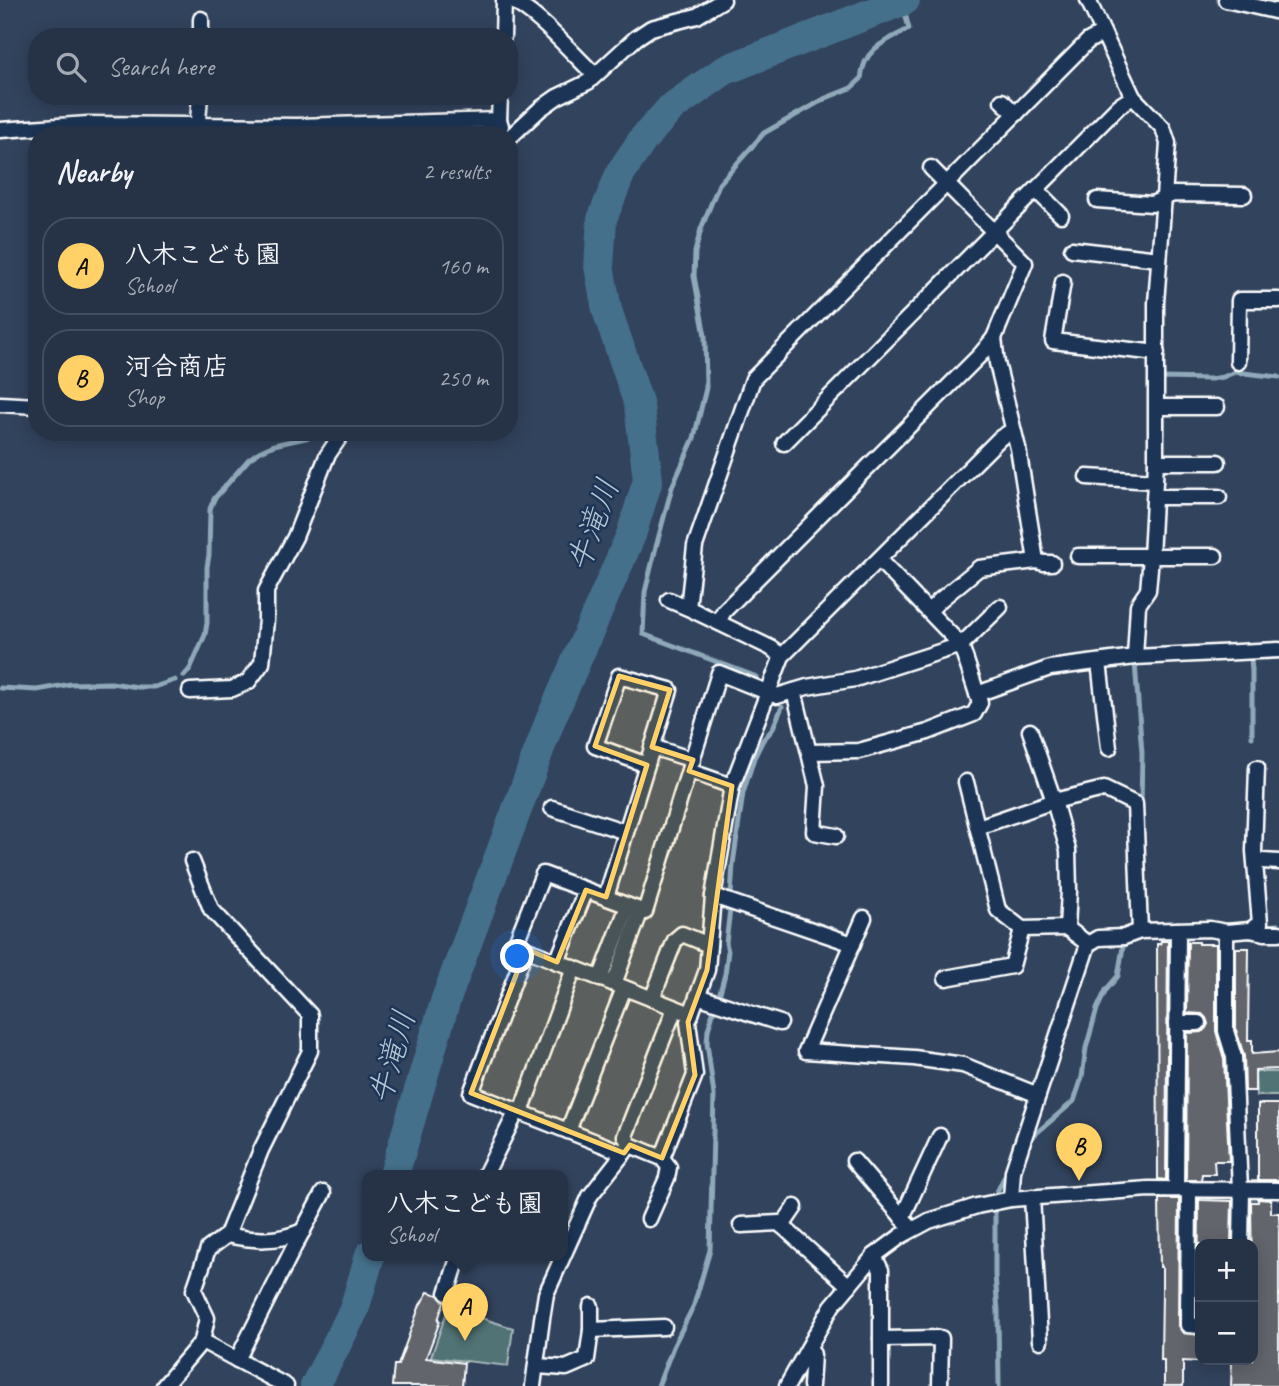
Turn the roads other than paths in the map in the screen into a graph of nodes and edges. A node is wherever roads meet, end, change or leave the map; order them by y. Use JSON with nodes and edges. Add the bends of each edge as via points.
{"nodes":[{"id":1,"x":723,"y":0,"type":"edge"},
{"id":2,"x":1088,"y":0,"type":"edge"},
{"id":3,"x":1226,"y":0,"type":"edge"},
{"id":4,"x":515,"y":1,"type":"edge"},
{"id":5,"x":1279,"y":12,"type":"edge"},
{"id":6,"x":201,"y":19,"type":"dead end"},
{"id":7,"x":201,"y":28,"type":"edge"},
{"id":8,"x":506,"y":28,"type":"edge"},
{"id":9,"x":1103,"y":33,"type":"junction"},
{"id":10,"x":592,"y":72,"type":"dead end"},
{"id":11,"x":1133,"y":97,"type":"junction"},
{"id":12,"x":1002,"y":101,"type":"dead end"},
{"id":13,"x":199,"y":105,"type":"edge"},
{"id":14,"x":500,"y":105,"type":"edge"},
{"id":15,"x":1016,"y":114,"type":"junction"},
{"id":16,"x":499,"y":120,"type":"junction"},
{"id":17,"x":59,"y":126,"type":"edge"},
{"id":18,"x":124,"y":126,"type":"edge"},
{"id":19,"x":197,"y":126,"type":"edge"},
{"id":20,"x":298,"y":126,"type":"edge"},
{"id":21,"x":501,"y":126,"type":"edge"},
{"id":22,"x":28,"y":128,"type":"edge"},
{"id":23,"x":518,"y":129,"type":"edge"},
{"id":24,"x":0,"y":130,"type":"edge"},
{"id":25,"x":931,"y":168,"type":"dead end"},
{"id":26,"x":947,"y":184,"type":"junction"},
{"id":27,"x":1036,"y":190,"type":"junction"},
{"id":28,"x":1244,"y":195,"type":"dead end"},
{"id":29,"x":1163,"y":198,"type":"junction"},
{"id":30,"x":1097,"y":200,"type":"dead end"},
{"id":31,"x":1061,"y":215,"type":"dead end"},
{"id":32,"x":994,"y":231,"type":"junction"},
{"id":33,"x":1072,"y":249,"type":"dead end"},
{"id":34,"x":1159,"y":259,"type":"junction"},
{"id":35,"x":1063,"y":282,"type":"dead end"},
{"id":36,"x":1279,"y":300,"type":"edge"},
{"id":37,"x":1223,"y":323,"type":"dead end"},
{"id":38,"x":1239,"y":324,"type":"junction"},
{"id":39,"x":994,"y":338,"type":"junction"},
{"id":40,"x":1157,"y":353,"type":"junction"},
{"id":41,"x":1238,"y":362,"type":"dead end"},
{"id":42,"x":0,"y":404,"type":"edge"},
{"id":43,"x":28,"y":406,"type":"edge"},
{"id":44,"x":1157,"y":407,"type":"junction"},
{"id":45,"x":1217,"y":407,"type":"dead end"},
{"id":46,"x":1013,"y":430,"type":"junction"},
{"id":47,"x":337,"y":441,"type":"edge"},
{"id":48,"x":784,"y":443,"type":"dead end"},
{"id":49,"x":1156,"y":462,"type":"junction"},
{"id":50,"x":1217,"y":462,"type":"dead end"},
{"id":51,"x":1087,"y":477,"type":"dead end"},
{"id":52,"x":1156,"y":481,"type":"junction"},
{"id":53,"x":1155,"y":497,"type":"junction"},
{"id":54,"x":1219,"y":497,"type":"dead end"},
{"id":55,"x":1078,"y":556,"type":"dead end"},
{"id":56,"x":1215,"y":556,"type":"dead end"},
{"id":57,"x":1152,"y":557,"type":"junction"},
{"id":58,"x":879,"y":560,"type":"junction"},
{"id":59,"x":1036,"y":561,"type":"junction"},
{"id":60,"x":1052,"y":563,"type":"dead end"},
{"id":61,"x":669,"y":600,"type":"dead end"},
{"id":62,"x":1000,"y":607,"type":"dead end"},
{"id":63,"x":688,"y":608,"type":"junction"},
{"id":64,"x":929,"y":611,"type":"junction"},
{"id":65,"x":718,"y":622,"type":"junction"},
{"id":66,"x":961,"y":645,"type":"junction"},
{"id":67,"x":1279,"y":650,"type":"edge"},
{"id":68,"x":782,"y":656,"type":"junction"},
{"id":69,"x":1135,"y":657,"type":"junction"},
{"id":70,"x":1099,"y":662,"type":"junction"},
{"id":71,"x":190,"y":691,"type":"dead end"},
{"id":72,"x":793,"y":691,"type":"junction"},
{"id":73,"x":769,"y":694,"type":"junction"},
{"id":74,"x":977,"y":694,"type":"junction"},
{"id":75,"x":1030,"y":731,"type":"dead end"},
{"id":76,"x":652,"y":747,"type":"junction"},
{"id":77,"x":1109,"y":748,"type":"dead end"},
{"id":78,"x":809,"y":752,"type":"junction"},
{"id":79,"x":647,"y":765,"type":"junction"},
{"id":80,"x":691,"y":765,"type":"junction"},
{"id":81,"x":1257,"y":768,"type":"dead end"},
{"id":82,"x":966,"y":782,"type":"dead end"},
{"id":83,"x":732,"y":786,"type":"junction"},
{"id":84,"x":1054,"y":802,"type":"junction"},
{"id":85,"x":552,"y":807,"type":"dead end"},
{"id":86,"x":978,"y":827,"type":"junction"},
{"id":87,"x":626,"y":832,"type":"junction"},
{"id":88,"x":836,"y":836,"type":"dead end"},
{"id":89,"x":192,"y":861,"type":"dead end"},
{"id":90,"x":1262,"y":861,"type":"dead end"},
{"id":91,"x":1279,"y":862,"type":"edge"},
{"id":92,"x":586,"y":890,"type":"junction"},
{"id":93,"x":606,"y":897,"type":"junction"},
{"id":94,"x":713,"y":897,"type":"junction"},
{"id":95,"x":635,"y":908,"type":"junction"},
{"id":96,"x":864,"y":918,"type":"dead end"},
{"id":97,"x":1067,"y":928,"type":"junction"},
{"id":98,"x":1022,"y":929,"type":"junction"},
{"id":99,"x":1178,"y":930,"type":"junction"},
{"id":100,"x":1250,"y":930,"type":"junction"},
{"id":101,"x":1140,"y":932,"type":"junction"},
{"id":102,"x":1226,"y":932,"type":"junction"},
{"id":103,"x":1279,"y":933,"type":"edge"},
{"id":104,"x":853,"y":944,"type":"junction"},
{"id":105,"x":1088,"y":944,"type":"junction"},
{"id":106,"x":709,"y":945,"type":"junction"},
{"id":107,"x":526,"y":950,"type":"junction"},
{"id":108,"x":557,"y":962,"type":"junction"},
{"id":109,"x":574,"y":968,"type":"junction"},
{"id":110,"x":946,"y":978,"type":"dead end"},
{"id":111,"x":613,"y":984,"type":"junction"},
{"id":112,"x":698,"y":996,"type":"junction"},
{"id":113,"x":652,"y":999,"type":"junction"},
{"id":114,"x":675,"y":1008,"type":"junction"},
{"id":115,"x":691,"y":1014,"type":"junction"},
{"id":116,"x":780,"y":1023,"type":"dead end"},
{"id":117,"x":1177,"y":1023,"type":"junction"},
{"id":118,"x":1198,"y":1023,"type":"dead end"},
{"id":119,"x":1038,"y":1095,"type":"junction"},
{"id":120,"x":1161,"y":1102,"type":"dead end"},
{"id":121,"x":1177,"y":1102,"type":"junction"},
{"id":122,"x":519,"y":1112,"type":"junction"},
{"id":123,"x":568,"y":1131,"type":"junction"},
{"id":124,"x":940,"y":1136,"type":"dead end"},
{"id":125,"x":627,"y":1149,"type":"junction"},
{"id":126,"x":662,"y":1158,"type":"junction"},
{"id":127,"x":854,"y":1161,"type":"dead end"},
{"id":128,"x":488,"y":1170,"type":"edge"},
{"id":129,"x":1183,"y":1189,"type":"junction"},
{"id":130,"x":1241,"y":1189,"type":"junction"},
{"id":131,"x":1279,"y":1189,"type":"edge"},
{"id":132,"x":323,"y":1193,"type":"dead end"},
{"id":133,"x":1031,"y":1197,"type":"junction"},
{"id":134,"x":1011,"y":1199,"type":"junction"},
{"id":135,"x":795,"y":1207,"type":"dead end"},
{"id":136,"x":902,"y":1218,"type":"junction"},
{"id":137,"x":649,"y":1219,"type":"dead end"},
{"id":138,"x":741,"y":1225,"type":"dead end"},
{"id":139,"x":782,"y":1226,"type":"junction"},
{"id":140,"x":913,"y":1230,"type":"junction"},
{"id":141,"x":303,"y":1231,"type":"junction"},
{"id":142,"x":227,"y":1235,"type":"junction"},
{"id":143,"x":1241,"y":1239,"type":"edge"},
{"id":144,"x":568,"y":1246,"type":"edge"},
{"id":145,"x":874,"y":1256,"type":"junction"},
{"id":146,"x":457,"y":1261,"type":"edge"},
{"id":147,"x":561,"y":1261,"type":"edge"},
{"id":148,"x":849,"y":1286,"type":"junction"},
{"id":149,"x":447,"y":1293,"type":"dead end"},
{"id":150,"x":591,"y":1306,"type":"dead end"},
{"id":151,"x":1195,"y":1326,"type":"edge"},
{"id":152,"x":664,"y":1327,"type":"dead end"},
{"id":153,"x":591,"y":1330,"type":"junction"},
{"id":154,"x":881,"y":1339,"type":"junction"},
{"id":155,"x":202,"y":1341,"type":"junction"},
{"id":156,"x":1040,"y":1341,"type":"dead end"},
{"id":157,"x":808,"y":1349,"type":"junction"},
{"id":158,"x":237,"y":1360,"type":"junction"},
{"id":159,"x":537,"y":1366,"type":"junction"},
{"id":160,"x":164,"y":1386,"type":"edge"},
{"id":161,"x":286,"y":1386,"type":"edge"},
{"id":162,"x":533,"y":1386,"type":"edge"},
{"id":163,"x":787,"y":1386,"type":"edge"},
{"id":164,"x":811,"y":1386,"type":"edge"},
{"id":165,"x":881,"y":1386,"type":"edge"},
{"id":166,"x":940,"y":1386,"type":"edge"}],
"edges":[{"from":1,"to":23,"type":"street","via":[[697,16],[651,27],[588,82],[540,108]]},
{"from":2,"to":9,"type":"street"},
{"from":3,"to":5,"type":"street"},
{"from":4,"to":8,"type":"street"},
{"from":4,"to":10,"type":"street"},
{"from":6,"to":7,"type":"street"},
{"from":9,"to":11,"type":"street"},
{"from":9,"to":15,"type":"street","via":[[1088,41]]},
{"from":11,"to":27,"type":"street"},
{"from":11,"to":29,"type":"street","via":[[1163,128],[1168,143]]},
{"from":12,"to":15,"type":"street"},
{"from":13,"to":19,"type":"street"},
{"from":14,"to":16,"type":"street"},
{"from":15,"to":26,"type":"street"},
{"from":16,"to":20,"type":"street"},
{"from":16,"to":21,"type":"street"},
{"from":17,"to":18,"type":"street"},
{"from":22,"to":24,"type":"street"},
{"from":25,"to":26,"type":"street"},
{"from":26,"to":32,"type":"street"},
{"from":26,"to":63,"type":"street","via":[[753,379],[695,546]]},
{"from":27,"to":31,"type":"street"},
{"from":27,"to":32,"type":"street"},
{"from":28,"to":29,"type":"street","via":[[1173,194]]},
{"from":29,"to":30,"type":"street","via":[[1152,204]]},
{"from":29,"to":34,"type":"street"},
{"from":32,"to":39,"type":"street","via":[[1025,263]]},
{"from":32,"to":48,"type":"street"},
{"from":33,"to":34,"type":"street"},
{"from":34,"to":40,"type":"street"},
{"from":35,"to":40,"type":"street","via":[[1053,341]]},
{"from":36,"to":38,"type":"street","via":[[1240,300]]},
{"from":37,"to":38,"type":"street"},
{"from":38,"to":41,"type":"street"},
{"from":39,"to":46,"type":"street"},
{"from":39,"to":65,"type":"street"},
{"from":40,"to":44,"type":"street"},
{"from":42,"to":43,"type":"street"},
{"from":44,"to":45,"type":"street"},
{"from":44,"to":49,"type":"street"},
{"from":46,"to":58,"type":"street"},
{"from":46,"to":59,"type":"street"},
{"from":47,"to":71,"type":"street","via":[[266,591],[262,663],[247,682],[232,688]]},
{"from":49,"to":50,"type":"street"},
{"from":49,"to":52,"type":"street"},
{"from":51,"to":52,"type":"street"},
{"from":52,"to":53,"type":"street"},
{"from":53,"to":54,"type":"street"},
{"from":53,"to":57,"type":"street"},
{"from":55,"to":57,"type":"street"},
{"from":56,"to":57,"type":"street"},
{"from":57,"to":69,"type":"street","via":[[1148,590],[1138,605]]},
{"from":58,"to":64,"type":"street"},
{"from":58,"to":68,"type":"street"},
{"from":59,"to":60,"type":"street"},
{"from":59,"to":64,"type":"street","via":[[979,568]]},
{"from":61,"to":63,"type":"street"},
{"from":62,"to":66,"type":"street"},
{"from":63,"to":65,"type":"street"},
{"from":64,"to":66,"type":"street"},
{"from":65,"to":68,"type":"street"},
{"from":66,"to":72,"type":"street","via":[[855,679]]},
{"from":66,"to":74,"type":"street"},
{"from":67,"to":69,"type":"street"},
{"from":68,"to":73,"type":"street"},
{"from":69,"to":70,"type":"street"},
{"from":70,"to":74,"type":"street","via":[[1050,668]]},
{"from":70,"to":77,"type":"street"},
{"from":72,"to":73,"type":"street"},
{"from":72,"to":78,"type":"street"},
{"from":73,"to":80,"type":"street","via":[[719,673]]},
{"from":73,"to":83,"type":"street"},
{"from":74,"to":78,"type":"street","via":[[980,703],[974,714],[928,732],[859,751]]},
{"from":75,"to":84,"type":"street"},
{"from":76,"to":79,"type":"street"},
{"from":76,"to":79,"type":"street","via":[[670,691],[619,676],[594,746]]},
{"from":76,"to":80,"type":"street"},
{"from":78,"to":88,"type":"street","via":[[817,786],[814,832]]},
{"from":79,"to":87,"type":"street"},
{"from":80,"to":83,"type":"street"},
{"from":80,"to":95,"type":"street","via":[[645,912]]},
{"from":81,"to":100,"type":"street","via":[[1254,851],[1260,923]]},
{"from":82,"to":86,"type":"street"},
{"from":83,"to":94,"type":"street"},
{"from":84,"to":86,"type":"street"},
{"from":84,"to":97,"type":"street","via":[[1068,850]]},
{"from":84,"to":101,"type":"street","via":[[1104,789],[1135,804]]},
{"from":85,"to":87,"type":"street"},
{"from":86,"to":98,"type":"street","via":[[999,910]]},
{"from":87,"to":93,"type":"street"},
{"from":89,"to":142,"type":"street","via":[[211,909],[310,1015],[310,1051],[261,1150]]},
{"from":90,"to":91,"type":"street"},
{"from":92,"to":93,"type":"street"},
{"from":92,"to":107,"type":"street","via":[[543,874],[515,945]]},
{"from":92,"to":108,"type":"street"},
{"from":93,"to":95,"type":"street"},
{"from":94,"to":104,"type":"street"},
{"from":94,"to":106,"type":"street"},
{"from":95,"to":111,"type":"street"},
{"from":96,"to":104,"type":"street"},
{"from":97,"to":98,"type":"street"},
{"from":97,"to":105,"type":"street"},
{"from":98,"to":110,"type":"street","via":[[1012,966]]},
{"from":99,"to":101,"type":"street"},
{"from":99,"to":102,"type":"street"},
{"from":99,"to":117,"type":"street"},
{"from":100,"to":102,"type":"street"},
{"from":100,"to":103,"type":"street"},
{"from":101,"to":105,"type":"street"},
{"from":102,"to":130,"type":"street","via":[[1226,1031],[1234,1057]]},
{"from":104,"to":119,"type":"street","via":[[806,1051],[964,1065]]},
{"from":105,"to":119,"type":"street"},
{"from":106,"to":112,"type":"street"},
{"from":106,"to":113,"type":"street","via":[[682,934],[675,940]]},
{"from":107,"to":108,"type":"street"},
{"from":107,"to":122,"type":"street","via":[[471,1093]]},
{"from":108,"to":109,"type":"street"},
{"from":109,"to":111,"type":"street"},
{"from":109,"to":122,"type":"street"},
{"from":111,"to":113,"type":"street"},
{"from":111,"to":123,"type":"street"},
{"from":112,"to":115,"type":"street"},
{"from":112,"to":116,"type":"street"},
{"from":113,"to":114,"type":"street"},
{"from":114,"to":115,"type":"street"},
{"from":114,"to":125,"type":"street","via":[[625,1136]]},
{"from":115,"to":126,"type":"street","via":[[688,1022],[695,1076]]},
{"from":117,"to":118,"type":"street"},
{"from":117,"to":121,"type":"street"},
{"from":119,"to":134,"type":"street","via":[[1013,1171]]},
{"from":120,"to":121,"type":"street"},
{"from":121,"to":129,"type":"street"},
{"from":122,"to":123,"type":"street"},
{"from":122,"to":128,"type":"street"},
{"from":123,"to":125,"type":"street"},
{"from":124,"to":136,"type":"street"},
{"from":125,"to":126,"type":"street"},
{"from":125,"to":144,"type":"street","via":[[590,1196]]},
{"from":126,"to":137,"type":"street","via":[[669,1167],[667,1178]]},
{"from":127,"to":136,"type":"street"},
{"from":129,"to":130,"type":"street"},
{"from":129,"to":133,"type":"street"},
{"from":129,"to":151,"type":"street","via":[[1188,1325]]},
{"from":130,"to":131,"type":"street"},
{"from":130,"to":143,"type":"street"},
{"from":132,"to":141,"type":"street"},
{"from":133,"to":134,"type":"street"},
{"from":133,"to":156,"type":"street"},
{"from":134,"to":140,"type":"street","via":[[953,1213]]},
{"from":135,"to":139,"type":"street"},
{"from":136,"to":140,"type":"street"},
{"from":138,"to":139,"type":"street"},
{"from":139,"to":148,"type":"street"},
{"from":140,"to":145,"type":"street"},
{"from":141,"to":142,"type":"street","via":[[272,1240]]},
{"from":141,"to":158,"type":"street"},
{"from":142,"to":155,"type":"street","via":[[208,1249],[194,1290],[207,1318]]},
{"from":145,"to":148,"type":"street"},
{"from":145,"to":154,"type":"street","via":[[881,1270]]},
{"from":146,"to":149,"type":"street"},
{"from":147,"to":159,"type":"street","via":[[547,1294]]},
{"from":148,"to":157,"type":"street"},
{"from":150,"to":153,"type":"street"},
{"from":152,"to":153,"type":"street"},
{"from":153,"to":159,"type":"street","via":[[587,1359],[566,1368]]},
{"from":154,"to":165,"type":"street"},
{"from":154,"to":166,"type":"street","via":[[941,1338]]},
{"from":155,"to":158,"type":"street"},
{"from":155,"to":160,"type":"street"},
{"from":157,"to":163,"type":"street"},
{"from":157,"to":164,"type":"street","via":[[813,1354]]},
{"from":158,"to":161,"type":"street"},
{"from":159,"to":162,"type":"street"}]}
